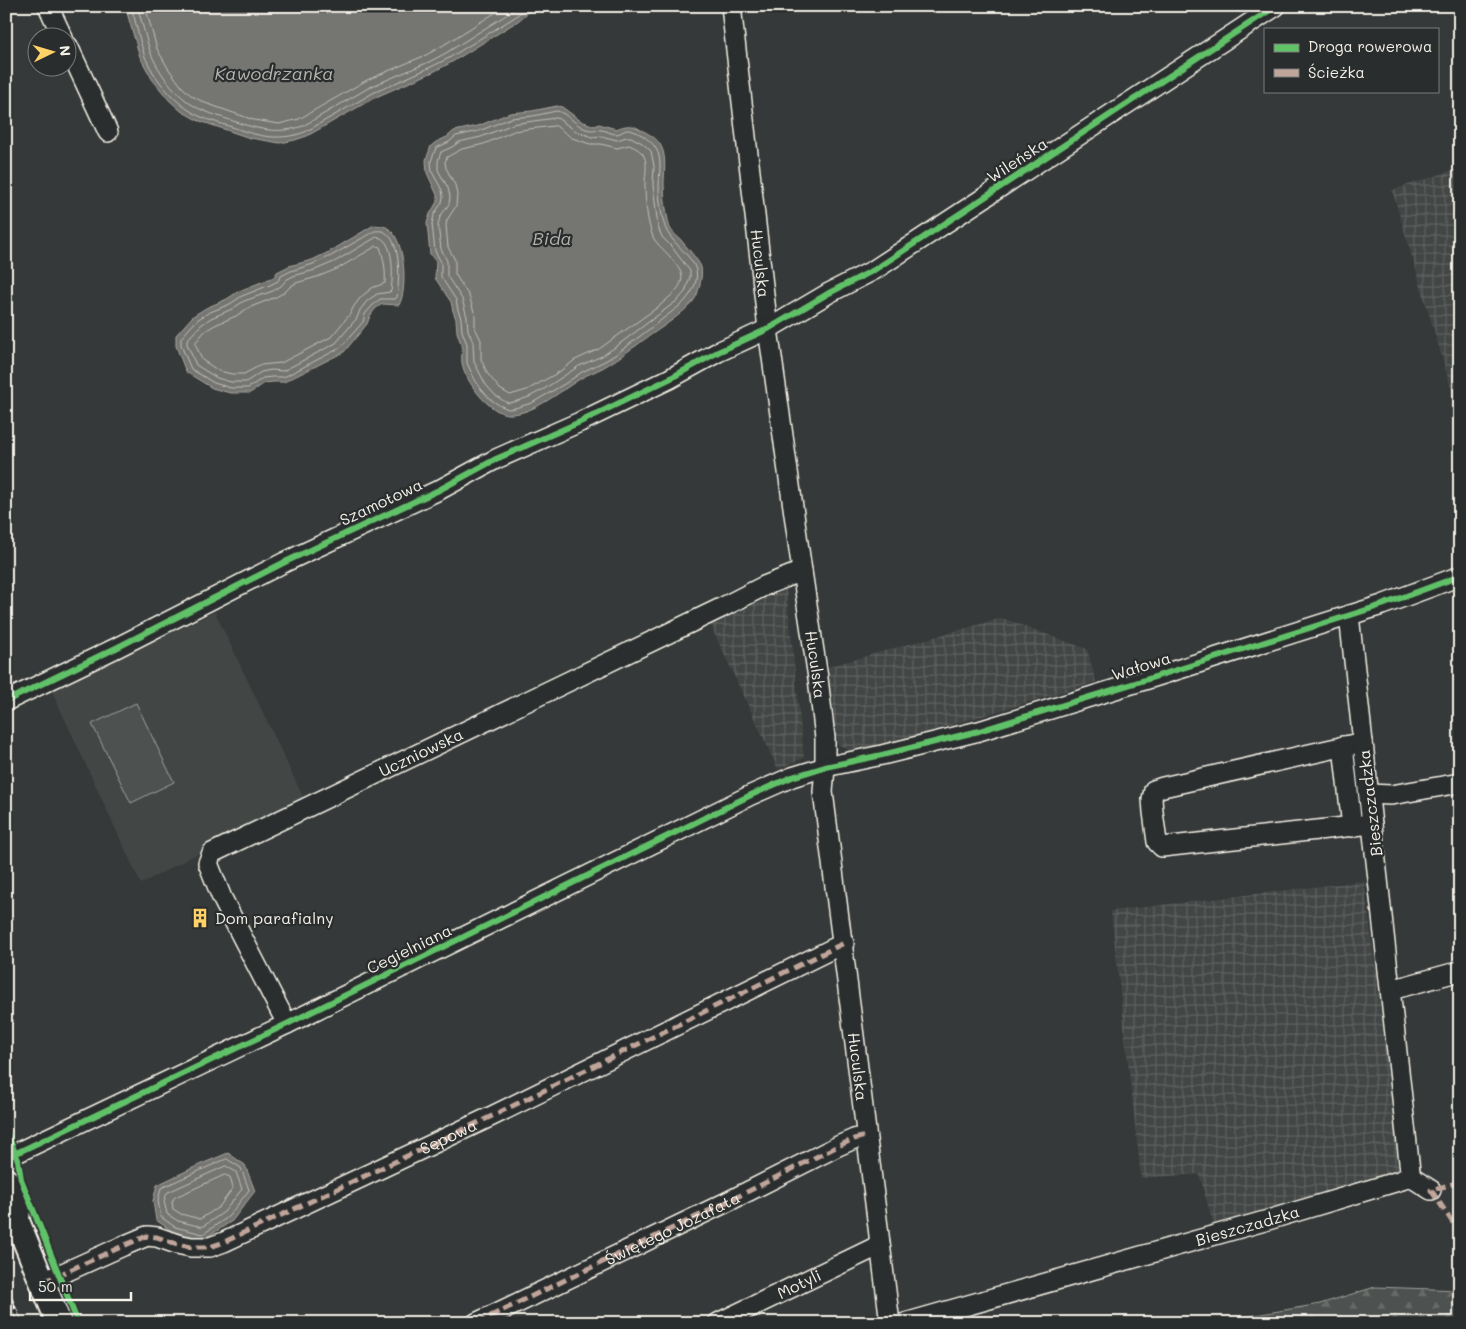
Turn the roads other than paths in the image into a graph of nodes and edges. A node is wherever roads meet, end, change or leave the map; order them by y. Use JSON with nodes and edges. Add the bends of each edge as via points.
{"nodes":[{"id":1,"x":48,"y":6,"type":"edge"},
{"id":2,"x":731,"y":6,"type":"edge"},
{"id":3,"x":1276,"y":6,"type":"edge"},
{"id":4,"x":58,"y":28,"type":"edge"},
{"id":5,"x":78,"y":68,"type":"edge"},
{"id":6,"x":108,"y":132,"type":"dead end"},
{"id":7,"x":768,"y":329,"type":"junction"},
{"id":8,"x":802,"y":572,"type":"junction"},
{"id":9,"x":1460,"y":576,"type":"edge"},
{"id":10,"x":1349,"y":615,"type":"junction"},
{"id":11,"x":6,"y":701,"type":"edge"},
{"id":12,"x":1363,"y":742,"type":"junction"},
{"id":13,"x":1343,"y":746,"type":"junction"},
{"id":14,"x":825,"y":767,"type":"junction"},
{"id":15,"x":1460,"y":783,"type":"edge"},
{"id":16,"x":1369,"y":794,"type":"junction"},
{"id":17,"x":1372,"y":824,"type":"junction"},
{"id":18,"x":1352,"y":827,"type":"junction"},
{"id":19,"x":844,"y":943,"type":"junction"},
{"id":20,"x":1460,"y":971,"type":"edge"},
{"id":21,"x":1391,"y":990,"type":"junction"},
{"id":22,"x":287,"y":1024,"type":"junction"},
{"id":23,"x":866,"y":1136,"type":"junction"},
{"id":24,"x":6,"y":1158,"type":"edge"},
{"id":25,"x":1409,"y":1176,"type":"junction"},
{"id":26,"x":6,"y":1181,"type":"edge"},
{"id":27,"x":1431,"y":1190,"type":"dead end"},
{"id":28,"x":12,"y":1216,"type":"edge"},
{"id":29,"x":880,"y":1245,"type":"junction"},
{"id":30,"x":43,"y":1282,"type":"junction"},
{"id":31,"x":59,"y":1323,"type":"edge"},
{"id":32,"x":476,"y":1323,"type":"edge"},
{"id":33,"x":718,"y":1323,"type":"edge"},
{"id":34,"x":890,"y":1323,"type":"edge"},
{"id":35,"x":905,"y":1323,"type":"edge"}],
"edges":[{"from":1,"to":4,"type":"street"},
{"from":2,"to":7,"type":"street","name":"Huculska"},
{"from":3,"to":7,"type":"street","name":"Wileńska","via":[[874,270]]},
{"from":5,"to":6,"type":"street"},
{"from":7,"to":8,"type":"street","name":"Huculska"},
{"from":7,"to":11,"type":"street","name":"Szamotowa","via":[[285,562]]},
{"from":8,"to":14,"type":"street","name":"Huculska","via":[[818,678]]},
{"from":8,"to":22,"type":"street","name":"Uczniowska","via":[[764,586],[212,853],[208,863],[222,898]]},
{"from":9,"to":10,"type":"street","name":"Wałowa"},
{"from":10,"to":12,"type":"street","name":"Bieszczadzka"},
{"from":10,"to":14,"type":"street","name":"Wałowa","via":[[979,731]]},
{"from":12,"to":13,"type":"street"},
{"from":12,"to":16,"type":"street","name":"Bieszczadzka"},
{"from":13,"to":18,"type":"street"},
{"from":13,"to":18,"type":"street","via":[[1154,790],[1153,812],[1157,842],[1162,847]]},
{"from":14,"to":19,"type":"street","name":"Huculska","via":[[823,792]]},
{"from":14,"to":22,"type":"street","name":"Cegielniana","via":[[751,794]]},
{"from":15,"to":16,"type":"street","via":[[1392,795]]},
{"from":16,"to":17,"type":"street","name":"Bieszczadzka"},
{"from":17,"to":18,"type":"street"},
{"from":17,"to":21,"type":"street","name":"Bieszczadzka"},
{"from":19,"to":23,"type":"street","name":"Huculska"},
{"from":19,"to":30,"type":"street","name":"Sępowa","via":[[498,1113],[224,1242],[210,1247],[191,1247],[147,1236]]},
{"from":20,"to":21,"type":"street"},
{"from":21,"to":25,"type":"street","name":"Bieszczadzka"},
{"from":22,"to":24,"type":"street","name":"Cegielniana"},
{"from":23,"to":29,"type":"street","name":"Huculska"},
{"from":23,"to":32,"type":"street","name":"Świętego Jozafata","via":[[838,1146]]},
{"from":25,"to":27,"type":"street"},
{"from":25,"to":35,"type":"street","name":"Bieszczadzka","via":[[1268,1220]]},
{"from":26,"to":28,"type":"main road","via":[[18,1205]]},
{"from":28,"to":30,"type":"main road"},
{"from":29,"to":33,"type":"street","name":"Motyli"},
{"from":29,"to":34,"type":"street","name":"Huculska"},
{"from":30,"to":31,"type":"main road"}]}
